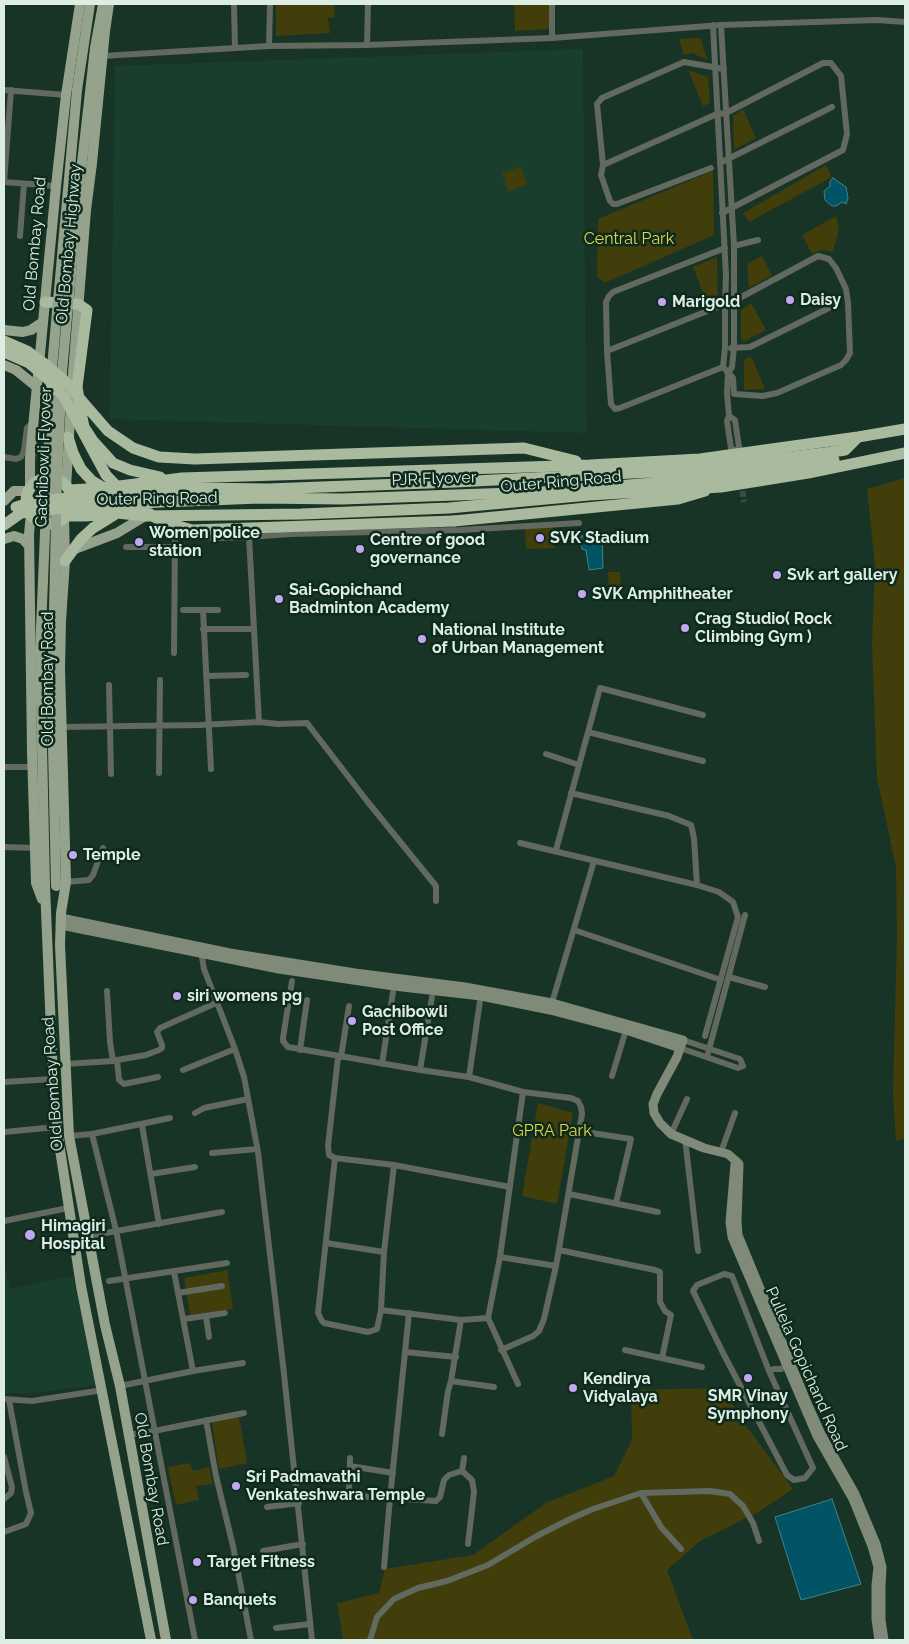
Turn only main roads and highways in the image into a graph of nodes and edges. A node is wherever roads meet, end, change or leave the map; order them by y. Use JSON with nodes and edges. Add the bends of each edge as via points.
{"nodes":[{"id":1,"x":80,"y":4,"type":"edge"},
{"id":2,"x":90,"y":4,"type":"edge"},
{"id":3,"x":103,"y":4,"type":"edge"},
{"id":4,"x":109,"y":4,"type":"edge"},
{"id":5,"x":45,"y":302,"type":"junction"},
{"id":6,"x":78,"y":304,"type":"junction"},
{"id":7,"x":43,"y":322,"type":"junction"},
{"id":8,"x":4,"y":330,"type":"edge"},
{"id":9,"x":4,"y":341,"type":"edge"},
{"id":10,"x":4,"y":352,"type":"edge"},
{"id":11,"x":4,"y":365,"type":"edge"},
{"id":12,"x":37,"y":387,"type":"junction"},
{"id":13,"x":905,"y":429,"type":"edge"},
{"id":14,"x":68,"y":437,"type":"junction"},
{"id":15,"x":858,"y":438,"type":"junction"},
{"id":16,"x":905,"y":453,"type":"edge"},
{"id":17,"x":833,"y":456,"type":"junction"},
{"id":18,"x":866,"y":462,"type":"junction"},
{"id":19,"x":590,"y":465,"type":"junction"},
{"id":20,"x":182,"y":478,"type":"junction"},
{"id":21,"x":721,"y":487,"type":"junction"},
{"id":22,"x":68,"y":488,"type":"junction"},
{"id":23,"x":104,"y":488,"type":"junction"},
{"id":24,"x":29,"y":490,"type":"junction"},
{"id":25,"x":4,"y":501,"type":"edge"},
{"id":26,"x":30,"y":513,"type":"junction"},
{"id":27,"x":117,"y":513,"type":"junction"},
{"id":28,"x":145,"y":516,"type":"junction"},
{"id":29,"x":4,"y":517,"type":"edge"},
{"id":30,"x":65,"y":517,"type":"junction"},
{"id":31,"x":4,"y":525,"type":"edge"},
{"id":32,"x":4,"y":532,"type":"edge"},
{"id":33,"x":4,"y":539,"type":"edge"},
{"id":34,"x":29,"y":546,"type":"junction"},
{"id":35,"x":68,"y":556,"type":"junction"},
{"id":36,"x":61,"y":622,"type":"junction"},
{"id":37,"x":31,"y":623,"type":"junction"},
{"id":38,"x":61,"y":884,"type":"junction"},
{"id":39,"x":45,"y":907,"type":"junction"},
{"id":40,"x":64,"y":921,"type":"joint"},
{"id":41,"x":151,"y":1640,"type":"edge"},
{"id":42,"x":166,"y":1640,"type":"edge"}],
"edges":[{"from":1,"to":5,"type":"main road","name":"Old Bombay Road","via":[[66,94]]},
{"from":2,"to":39,"type":"main road","name":"Gachibowli Flyover","bridge":true,"via":[[78,90],[52,367],[40,652]]},
{"from":3,"to":38,"type":"main road","name":"Gachibowli Flyover","bridge":true,"via":[[77,207],[58,446],[52,662]]},
{"from":4,"to":6,"type":"main road","name":"Old Bombay Highway"},
{"from":5,"to":6,"type":"highway"},
{"from":5,"to":7,"type":"main road","name":"Old Bombay Road"},
{"from":6,"to":14,"type":"main road","name":"Old Bombay Highway"},
{"from":6,"to":20,"type":"highway","via":[[87,310],[77,387],[84,427],[113,463],[161,477]]},
{"from":7,"to":8,"type":"main road","via":[[23,332]]},
{"from":7,"to":12,"type":"main road","name":"Old Bombay Road"},
{"from":9,"to":19,"type":"highway","bridge":true,"via":[[27,351],[67,383],[108,431],[133,448],[160,458],[524,448]]},
{"from":10,"to":21,"type":"highway","bridge":true,"via":[[29,363],[64,397],[106,475],[134,504],[161,521],[192,530],[454,521],[678,500]]},
{"from":11,"to":12,"type":"main road"},
{"from":12,"to":24,"type":"main road","name":"Old Bombay Road"},
{"from":13,"to":15,"type":"highway","name":"Outer Ring Road"},
{"from":14,"to":22,"type":"main road","name":"Old Bombay Highway"},
{"from":14,"to":23,"type":"highway","via":[[81,468],[92,481]]},
{"from":15,"to":17,"type":"highway","name":"PJR Flyover"},
{"from":15,"to":19,"type":"highway","name":"Outer Ring Road","via":[[700,459]]},
{"from":16,"to":18,"type":"highway","name":"Outer Ring Road"},
{"from":17,"to":18,"type":"highway","name":"PJR Flyover"},
{"from":17,"to":29,"type":"highway","name":"PJR Flyover","bridge":true,"via":[[691,470],[455,482],[268,489],[191,488],[33,502],[16,507]]},
{"from":17,"to":31,"type":"highway","name":"PJR Flyover","bridge":true,"via":[[778,470],[542,492],[259,498],[80,506],[22,514]]},
{"from":18,"to":21,"type":"highway","name":"Outer Ring Road"},
{"from":19,"to":20,"type":"highway","name":"Outer Ring Road"},
{"from":20,"to":23,"type":"highway","name":"Outer Ring Road"},
{"from":21,"to":28,"type":"highway","name":"Outer Ring Road","via":[[450,508]]},
{"from":22,"to":23,"type":"highway","name":"Outer Ring Road"},
{"from":22,"to":24,"type":"highway","via":[[50,478],[35,483]]},
{"from":22,"to":30,"type":"highway","via":[[72,504]]},
{"from":24,"to":25,"type":"main road","via":[[14,491]]},
{"from":24,"to":26,"type":"highway","via":[[26,501]]},
{"from":26,"to":30,"type":"highway","via":[[48,524]]},
{"from":26,"to":32,"type":"main road"},
{"from":26,"to":34,"type":"main road","name":"Old Bombay Road"},
{"from":27,"to":28,"type":"highway","name":"Outer Ring Road"},
{"from":27,"to":30,"type":"highway","name":"Outer Ring Road"},
{"from":27,"to":35,"type":"highway","via":[[93,528]]},
{"from":28,"to":35,"type":"main road"},
{"from":30,"to":35,"type":"main road","name":"Old Bombay Road"},
{"from":33,"to":34,"type":"main road","via":[[14,536]]},
{"from":34,"to":37,"type":"main road","name":"Old Bombay Road"},
{"from":35,"to":36,"type":"main road","name":"Old Bombay Road"},
{"from":36,"to":37,"type":"main road"},
{"from":36,"to":38,"type":"main road","name":"Old Bombay Road"},
{"from":37,"to":39,"type":"main road","name":"Old Bombay Road","via":[[36,883]]},
{"from":38,"to":40,"type":"main road","name":"Gachibowli Flyover"},
{"from":39,"to":41,"type":"main road","name":"Gachibowli Flyover","via":[[56,1127],[81,1286]]},
{"from":40,"to":42,"type":"main road","name":"Old Bombay Road","via":[[60,945],[69,1136],[105,1325],[120,1386]]}]}
